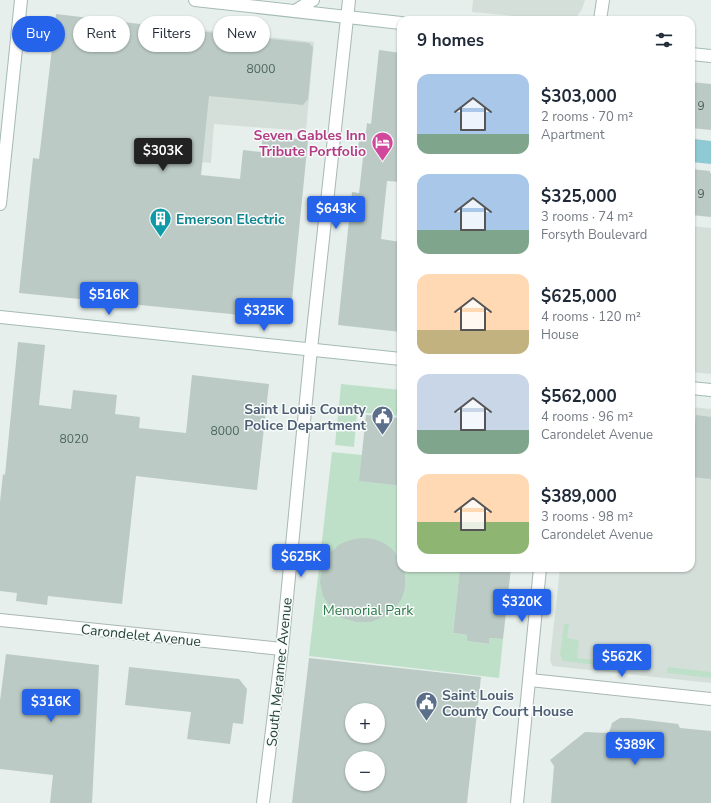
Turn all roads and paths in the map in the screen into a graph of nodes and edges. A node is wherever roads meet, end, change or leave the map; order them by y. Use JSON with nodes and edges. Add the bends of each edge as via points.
{"nodes":[{"id":1,"x":21,"y":0,"type":"edge"},
{"id":2,"x":195,"y":0,"type":"edge"},
{"id":3,"x":313,"y":0,"type":"edge"},
{"id":4,"x":349,"y":0,"type":"edge"},
{"id":5,"x":602,"y":0,"type":"edge"},
{"id":6,"x":295,"y":11,"type":"junction"},
{"id":7,"x":600,"y":16,"type":"edge"},
{"id":8,"x":348,"y":18,"type":"junction"},
{"id":9,"x":397,"y":23,"type":"edge"},
{"id":10,"x":695,"y":54,"type":"edge"},
{"id":11,"x":711,"y":56,"type":"edge"},
{"id":12,"x":0,"y":204,"type":"edge"},
{"id":13,"x":0,"y":317,"type":"edge"},
{"id":14,"x":311,"y":349,"type":"junction"},
{"id":15,"x":397,"y":359,"type":"edge"},
{"id":16,"x":695,"y":388,"type":"edge"},
{"id":17,"x":711,"y":390,"type":"edge"},
{"id":18,"x":540,"y":572,"type":"edge"},
{"id":19,"x":0,"y":620,"type":"edge"},
{"id":20,"x":282,"y":649,"type":"junction"},
{"id":21,"x":530,"y":680,"type":"junction"},
{"id":22,"x":711,"y":699,"type":"edge"},
{"id":23,"x":263,"y":803,"type":"edge"},
{"id":24,"x":517,"y":803,"type":"edge"}],
"edges":[{"from":1,"to":12,"type":"street"},
{"from":2,"to":6,"type":"street"},
{"from":3,"to":6,"type":"street"},
{"from":4,"to":8,"type":"street","name":"South Meramec Avenue"},
{"from":5,"to":7,"type":"street"},
{"from":6,"to":8,"type":"street"},
{"from":8,"to":9,"type":"street"},
{"from":8,"to":14,"type":"street","name":"South Meramec Avenue"},
{"from":10,"to":11,"type":"street"},
{"from":13,"to":14,"type":"street"},
{"from":14,"to":15,"type":"street"},
{"from":14,"to":20,"type":"street","name":"South Meramec Avenue"},
{"from":16,"to":17,"type":"street"},
{"from":18,"to":21,"type":"street"},
{"from":19,"to":20,"type":"street","name":"Carondelet Avenue"},
{"from":20,"to":23,"type":"street","name":"South Meramec Avenue"},
{"from":21,"to":22,"type":"street"},
{"from":21,"to":24,"type":"street"}]}
